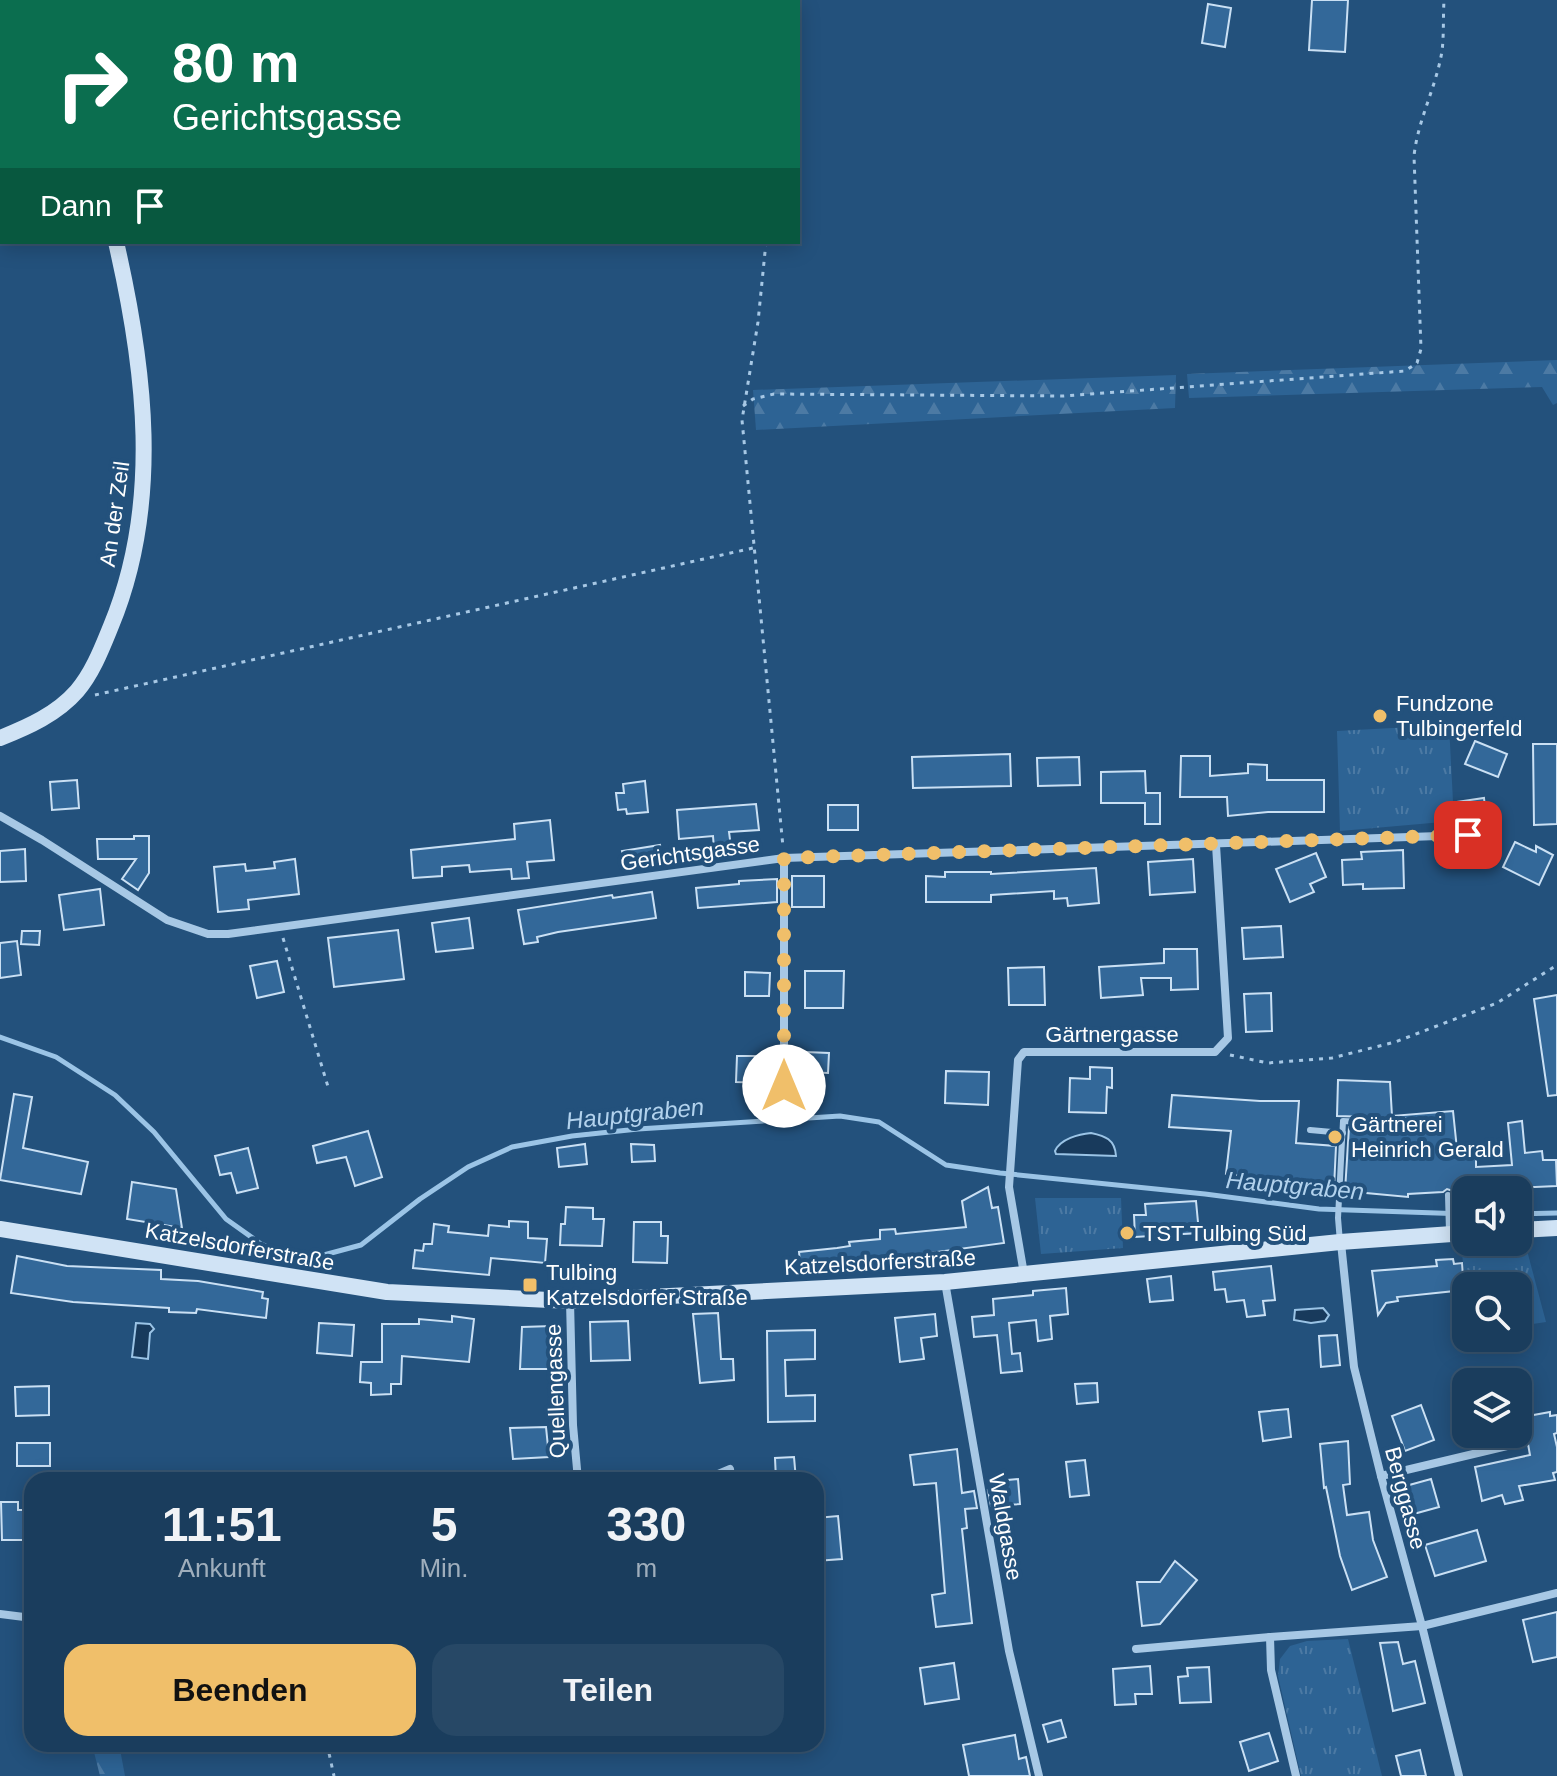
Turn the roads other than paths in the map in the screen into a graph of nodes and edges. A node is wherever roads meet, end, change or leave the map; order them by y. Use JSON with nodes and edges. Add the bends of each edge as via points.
{"nodes":[{"id":1,"x":116,"y":244,"type":"edge"},
{"id":2,"x":0,"y":738,"type":"edge"},
{"id":3,"x":0,"y":816,"type":"edge"},
{"id":4,"x":1468,"y":835,"type":"dead end"},
{"id":5,"x":1216,"y":845,"type":"junction"},
{"id":6,"x":784,"y":858,"type":"junction"},
{"id":7,"x":784,"y":1086,"type":"dead end"},
{"id":8,"x":1405,"y":1124,"type":"dead end"},
{"id":9,"x":1310,"y":1130,"type":"dead end"},
{"id":10,"x":1343,"y":1133,"type":"junction"},
{"id":11,"x":1448,"y":1195,"type":"dead end"},
{"id":12,"x":1452,"y":1215,"type":"edge"},
{"id":13,"x":1557,"y":1228,"type":"edge"},
{"id":14,"x":0,"y":1229,"type":"edge"},
{"id":15,"x":1532,"y":1229,"type":"edge"},
{"id":16,"x":1452,"y":1230,"type":"edge"},
{"id":17,"x":1340,"y":1242,"type":"junction"},
{"id":18,"x":1024,"y":1275,"type":"junction"},
{"id":19,"x":945,"y":1282,"type":"junction"},
{"id":20,"x":570,"y":1301,"type":"junction"},
{"id":21,"x":1499,"y":1448,"type":"edge"},
{"id":22,"x":730,"y":1469,"type":"dead end"},
{"id":23,"x":577,"y":1472,"type":"edge"},
{"id":24,"x":723,"y":1472,"type":"edge"},
{"id":25,"x":1381,"y":1476,"type":"junction"},
{"id":26,"x":1557,"y":1593,"type":"edge"},
{"id":27,"x":0,"y":1614,"type":"edge"},
{"id":28,"x":24,"y":1617,"type":"edge"},
{"id":29,"x":1422,"y":1626,"type":"junction"},
{"id":30,"x":1270,"y":1637,"type":"junction"},
{"id":31,"x":1136,"y":1649,"type":"dead end"},
{"id":32,"x":1039,"y":1776,"type":"edge"},
{"id":33,"x":1296,"y":1776,"type":"edge"},
{"id":34,"x":1459,"y":1776,"type":"edge"}],
"edges":[{"from":1,"to":2,"type":"street","name":"An der Zeil","via":[[143,403],[142,494],[125,590],[93,666],[71,697]]},
{"from":3,"to":6,"type":"street","name":"Gerichtsgasse","via":[[167,920],[208,934]]},
{"from":4,"to":5,"type":"street","name":"Gerichtsgasse"},
{"from":5,"to":6,"type":"street","name":"Gerichtsgasse"},
{"from":5,"to":18,"type":"street","name":"Gärtnergasse","via":[[1228,1038],[1215,1052],[1024,1052],[1018,1060],[1009,1187]]},
{"from":6,"to":7,"type":"street"},
{"from":8,"to":10,"type":"lane","via":[[1343,1121]]},
{"from":9,"to":10,"type":"lane"},
{"from":10,"to":17,"type":"lane"},
{"from":11,"to":12,"type":"lane"},
{"from":13,"to":15,"type":"street"},
{"from":14,"to":20,"type":"street","name":"Katzelsdorferstraße","via":[[387,1292]]},
{"from":16,"to":17,"type":"street","name":"Katzelsdorferstraße"},
{"from":17,"to":18,"type":"street","name":"Katzelsdorferstraße"},
{"from":17,"to":25,"type":"street","name":"Berggasse","via":[[1354,1367]]},
{"from":18,"to":19,"type":"street","name":"Katzelsdorferstraße"},
{"from":19,"to":20,"type":"street","name":"Katzelsdorferstraße"},
{"from":19,"to":32,"type":"street","name":"Waldgasse","via":[[1009,1651]]},
{"from":20,"to":23,"type":"street","name":"Quellengasse"},
{"from":21,"to":25,"type":"street"},
{"from":22,"to":24,"type":"street"},
{"from":25,"to":29,"type":"street","name":"Berggasse"},
{"from":26,"to":29,"type":"street"},
{"from":27,"to":28,"type":"street"},
{"from":29,"to":30,"type":"street"},
{"from":29,"to":34,"type":"street","name":"Berggasse"},
{"from":30,"to":31,"type":"street"},
{"from":30,"to":33,"type":"street","via":[[1271,1670]]}]}
